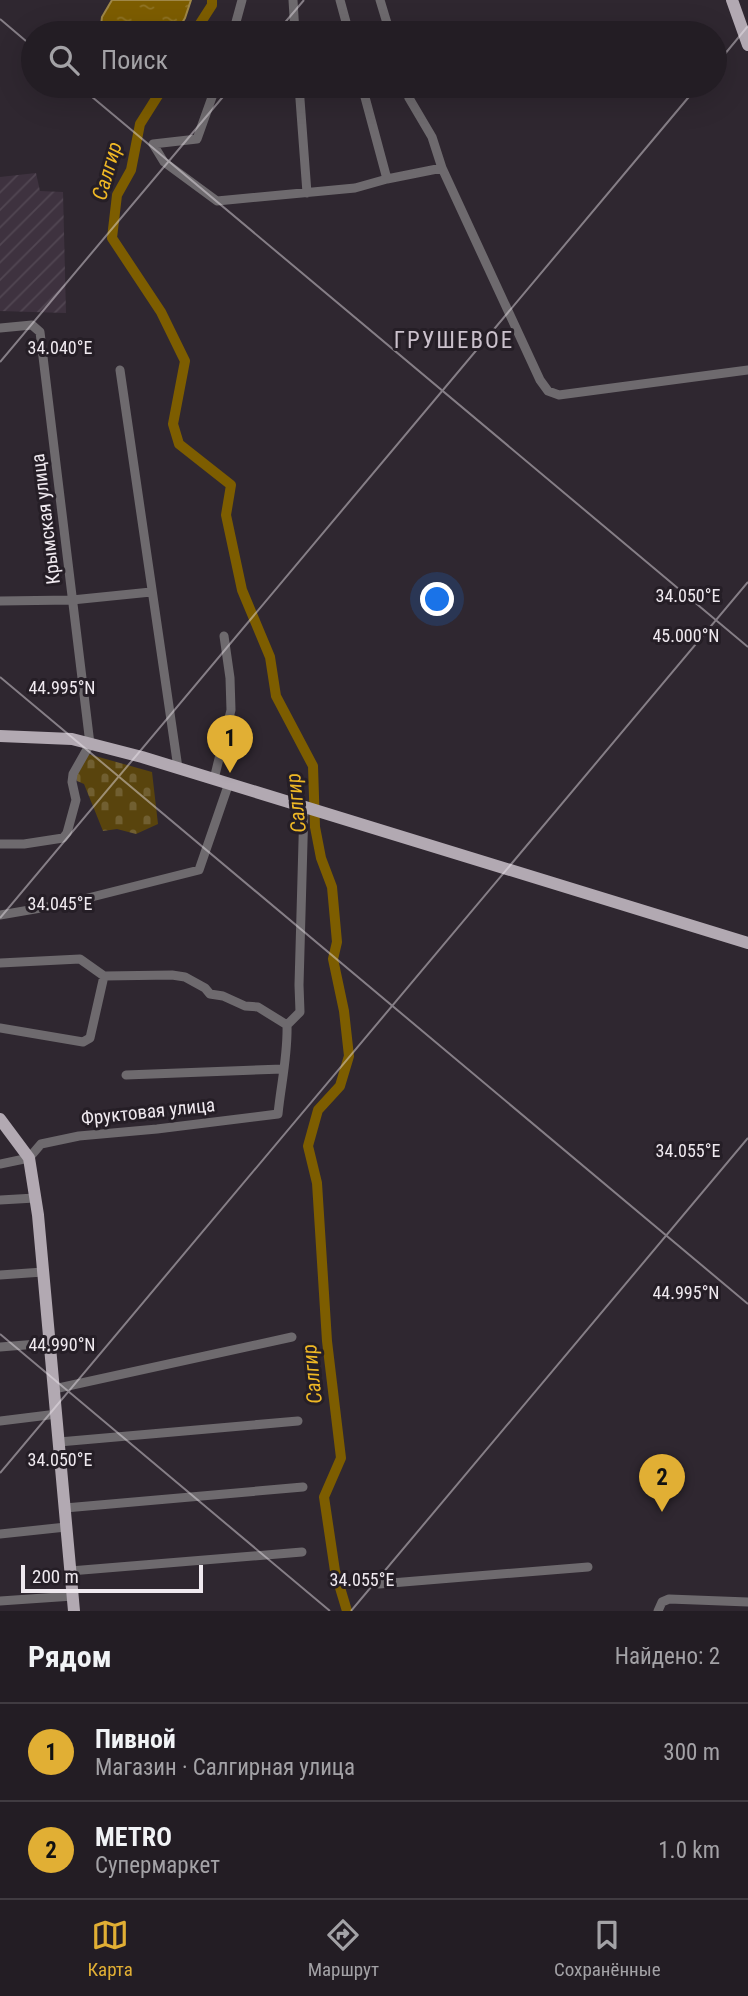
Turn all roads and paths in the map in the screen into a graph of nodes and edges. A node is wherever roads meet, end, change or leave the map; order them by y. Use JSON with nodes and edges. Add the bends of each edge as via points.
{"nodes":[{"id":1,"x":242,"y":0,"type":"edge"},
{"id":2,"x":293,"y":0,"type":"edge"},
{"id":3,"x":340,"y":0,"type":"edge"},
{"id":4,"x":380,"y":0,"type":"edge"},
{"id":5,"x":732,"y":0,"type":"edge"},
{"id":6,"x":236,"y":21,"type":"edge"},
{"id":7,"x":294,"y":21,"type":"edge"},
{"id":8,"x":346,"y":21,"type":"edge"},
{"id":9,"x":386,"y":21,"type":"edge"},
{"id":10,"x":748,"y":45,"type":"edge"},
{"id":11,"x":212,"y":98,"type":"edge"},
{"id":12,"x":300,"y":98,"type":"edge"},
{"id":13,"x":365,"y":98,"type":"edge"},
{"id":14,"x":409,"y":98,"type":"edge"},
{"id":15,"x":442,"y":168,"type":"junction"},
{"id":16,"x":387,"y":179,"type":"junction"},
{"id":17,"x":307,"y":192,"type":"junction"},
{"id":18,"x":0,"y":328,"type":"edge"},
{"id":19,"x":120,"y":370,"type":"dead end"},
{"id":20,"x":748,"y":370,"type":"edge"},
{"id":21,"x":151,"y":592,"type":"junction"},
{"id":22,"x":72,"y":600,"type":"junction"},
{"id":23,"x":0,"y":601,"type":"edge"},
{"id":24,"x":224,"y":636,"type":"dead end"},
{"id":25,"x":0,"y":736,"type":"edge"},
{"id":26,"x":90,"y":744,"type":"junction"},
{"id":27,"x":178,"y":768,"type":"junction"},
{"id":28,"x":214,"y":779,"type":"junction"},
{"id":29,"x":229,"y":783,"type":"junction"},
{"id":30,"x":305,"y":806,"type":"junction"},
{"id":31,"x":0,"y":844,"type":"edge"},
{"id":32,"x":0,"y":915,"type":"edge"},
{"id":33,"x":748,"y":943,"type":"edge"},
{"id":34,"x":0,"y":963,"type":"edge"},
{"id":35,"x":104,"y":976,"type":"junction"},
{"id":36,"x":287,"y":1025,"type":"junction"},
{"id":37,"x":0,"y":1028,"type":"edge"},
{"id":38,"x":283,"y":1069,"type":"junction"},
{"id":39,"x":126,"y":1075,"type":"dead end"},
{"id":40,"x":0,"y":1119,"type":"edge"},
{"id":41,"x":29,"y":1158,"type":"junction"},
{"id":42,"x":0,"y":1164,"type":"edge"},
{"id":43,"x":35,"y":1198,"type":"junction"},
{"id":44,"x":0,"y":1200,"type":"edge"},
{"id":45,"x":43,"y":1272,"type":"junction"},
{"id":46,"x":0,"y":1275,"type":"edge"},
{"id":47,"x":292,"y":1337,"type":"dead end"},
{"id":48,"x":50,"y":1343,"type":"junction"},
{"id":49,"x":0,"y":1347,"type":"edge"},
{"id":50,"x":54,"y":1389,"type":"junction"},
{"id":51,"x":57,"y":1414,"type":"junction"},
{"id":52,"x":298,"y":1420,"type":"dead end"},
{"id":53,"x":0,"y":1421,"type":"edge"},
{"id":54,"x":59,"y":1442,"type":"junction"},
{"id":55,"x":303,"y":1487,"type":"dead end"},
{"id":56,"x":65,"y":1508,"type":"junction"},
{"id":57,"x":66,"y":1527,"type":"junction"},
{"id":58,"x":0,"y":1534,"type":"edge"},
{"id":59,"x":302,"y":1552,"type":"dead end"},
{"id":60,"x":588,"y":1567,"type":"dead end"},
{"id":61,"x":70,"y":1571,"type":"junction"},
{"id":62,"x":379,"y":1584,"type":"dead end"},
{"id":63,"x":72,"y":1596,"type":"junction"},
{"id":64,"x":0,"y":1601,"type":"edge"},
{"id":65,"x":748,"y":1602,"type":"edge"},
{"id":66,"x":660,"y":1607,"type":"edge"},
{"id":67,"x":735,"y":1607,"type":"edge"},
{"id":68,"x":74,"y":1611,"type":"edge"}],
"edges":[{"from":1,"to":6,"type":"street"},
{"from":2,"to":7,"type":"street"},
{"from":3,"to":8,"type":"street"},
{"from":4,"to":9,"type":"street"},
{"from":5,"to":10,"type":"main road"},
{"from":11,"to":17,"type":"street","via":[[197,139],[153,144],[164,162],[217,201]]},
{"from":12,"to":17,"type":"street"},
{"from":13,"to":16,"type":"street"},
{"from":14,"to":15,"type":"street","via":[[432,137]]},
{"from":15,"to":16,"type":"street"},
{"from":15,"to":20,"type":"street","via":[[548,391],[559,395]]},
{"from":16,"to":17,"type":"street","via":[[355,188]]},
{"from":18,"to":22,"type":"street","name":"Крымская улица","via":[[32,325],[40,332]]},
{"from":19,"to":21,"type":"street"},
{"from":21,"to":22,"type":"street"},
{"from":21,"to":27,"type":"street"},
{"from":22,"to":23,"type":"street"},
{"from":22,"to":26,"type":"street","name":"Крымская улица"},
{"from":24,"to":28,"type":"street","via":[[231,710]]},
{"from":25,"to":26,"type":"main road"},
{"from":26,"to":27,"type":"main road"},
{"from":26,"to":31,"type":"street","via":[[74,774],[76,800],[63,838]]},
{"from":27,"to":28,"type":"main road"},
{"from":28,"to":29,"type":"main road"},
{"from":29,"to":30,"type":"main road"},
{"from":29,"to":32,"type":"street","via":[[199,870]]},
{"from":30,"to":33,"type":"main road"},
{"from":30,"to":36,"type":"street","via":[[300,1012]]},
{"from":34,"to":35,"type":"street","via":[[80,959]]},
{"from":35,"to":36,"type":"street","via":[[185,977],[210,994],[258,1007]]},
{"from":35,"to":37,"type":"street","via":[[87,1041]]},
{"from":36,"to":38,"type":"street"},
{"from":38,"to":39,"type":"street"},
{"from":38,"to":41,"type":"street","name":"Фруктовая улица","via":[[278,1114],[79,1136],[41,1143]]},
{"from":40,"to":41,"type":"main road"},
{"from":41,"to":42,"type":"street"},
{"from":41,"to":43,"type":"main road"},
{"from":43,"to":44,"type":"street"},
{"from":43,"to":45,"type":"main road"},
{"from":45,"to":46,"type":"street"},
{"from":45,"to":48,"type":"main road"},
{"from":47,"to":50,"type":"street"},
{"from":48,"to":49,"type":"street"},
{"from":48,"to":50,"type":"main road"},
{"from":50,"to":51,"type":"main road"},
{"from":51,"to":53,"type":"street"},
{"from":51,"to":54,"type":"main road"},
{"from":52,"to":54,"type":"street"},
{"from":54,"to":56,"type":"main road"},
{"from":55,"to":56,"type":"street"},
{"from":56,"to":57,"type":"main road"},
{"from":57,"to":58,"type":"street"},
{"from":57,"to":61,"type":"main road"},
{"from":59,"to":61,"type":"street"},
{"from":60,"to":62,"type":"street"},
{"from":61,"to":63,"type":"main road"},
{"from":63,"to":64,"type":"street"},
{"from":63,"to":68,"type":"main road"},
{"from":65,"to":67,"type":"street"},
{"from":66,"to":67,"type":"street","via":[[669,1599]]}]}
